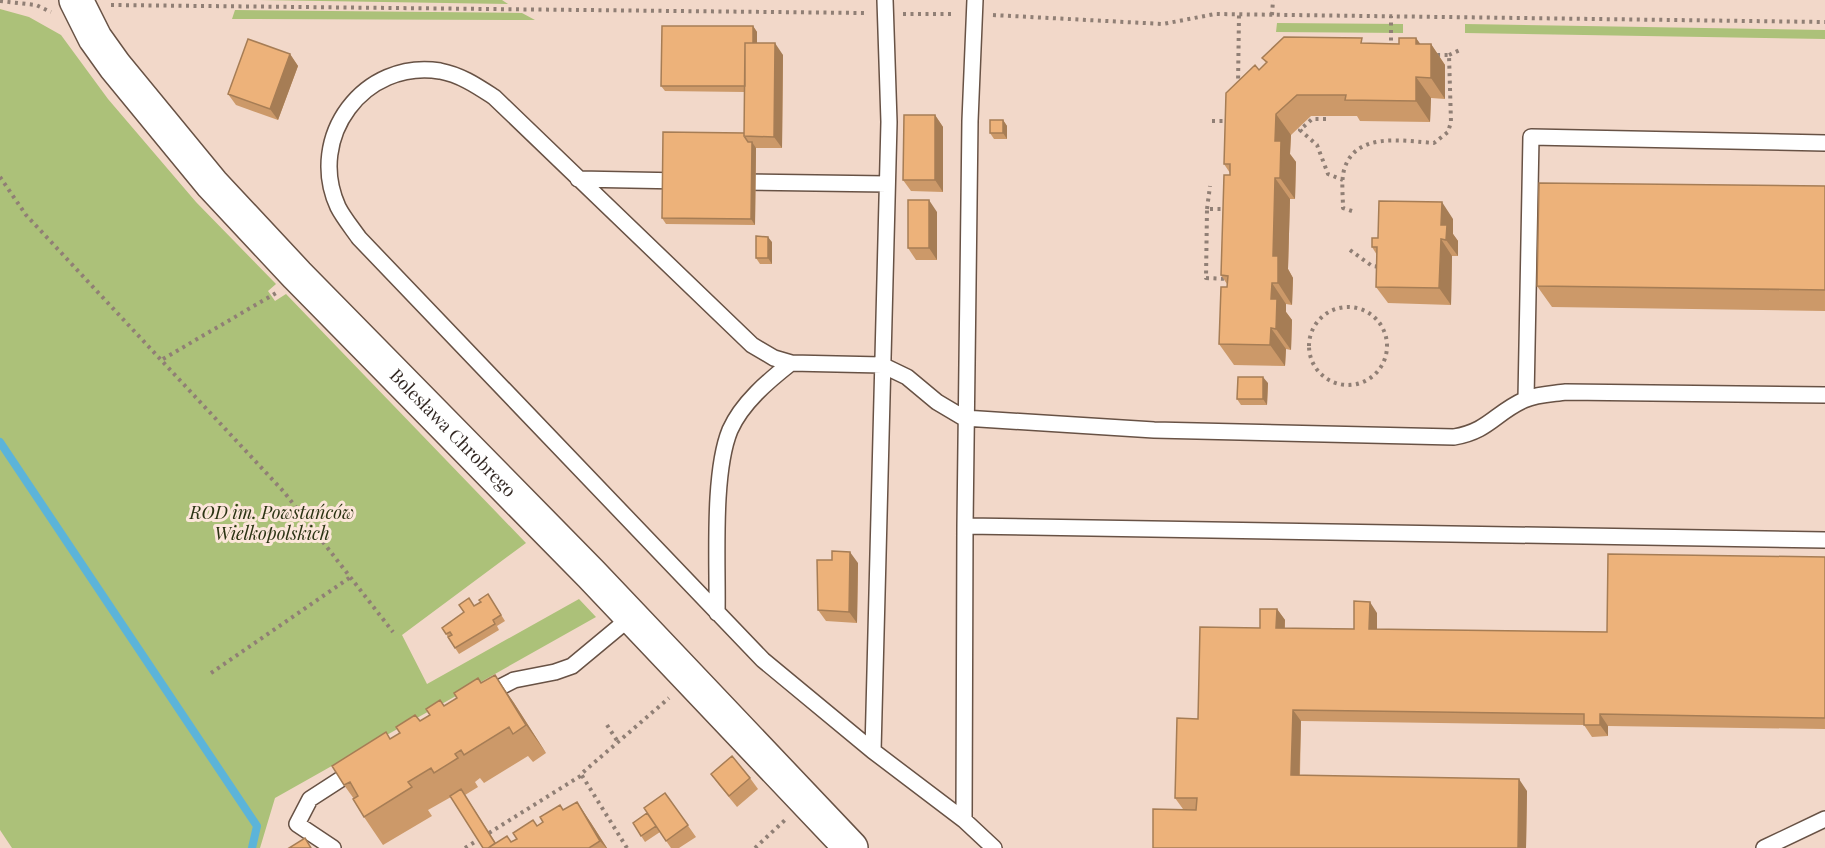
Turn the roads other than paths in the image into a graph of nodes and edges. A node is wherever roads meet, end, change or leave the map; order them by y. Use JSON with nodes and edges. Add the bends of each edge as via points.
{"nodes":[{"id":1,"x":885,"y":0,"type":"edge"},
{"id":2,"x":975,"y":0,"type":"edge"},
{"id":3,"x":70,"y":8,"type":"edge"},
{"id":4,"x":1825,"y":143,"type":"edge"},
{"id":5,"x":578,"y":179,"type":"junction"},
{"id":6,"x":697,"y":181,"type":"edge"},
{"id":7,"x":720,"y":181,"type":"edge"},
{"id":8,"x":887,"y":184,"type":"junction"},
{"id":9,"x":791,"y":363,"type":"junction"},
{"id":10,"x":882,"y":365,"type":"junction"},
{"id":11,"x":1825,"y":396,"type":"edge"},
{"id":12,"x":1526,"y":399,"type":"junction"},
{"id":13,"x":964,"y":418,"type":"junction"},
{"id":14,"x":965,"y":526,"type":"junction"},
{"id":15,"x":1825,"y":540,"type":"edge"},
{"id":16,"x":717,"y":613,"type":"junction"},
{"id":17,"x":631,"y":617,"type":"junction"},
{"id":18,"x":469,"y":704,"type":"edge"},
{"id":19,"x":873,"y":751,"type":"junction"},
{"id":20,"x":376,"y":757,"type":"edge"},
{"id":21,"x":1825,"y":819,"type":"edge"},
{"id":22,"x":964,"y":820,"type":"junction"},
{"id":23,"x":333,"y":848,"type":"edge"},
{"id":24,"x":851,"y":848,"type":"edge"},
{"id":25,"x":994,"y":848,"type":"edge"},
{"id":26,"x":1764,"y":848,"type":"edge"}],
"edges":[{"from":1,"to":8,"type":"lane"},
{"from":2,"to":13,"type":"lane"},
{"from":3,"to":17,"type":"street","name":"Bolesława Chrobrego","via":[[212,184]]},
{"from":4,"to":12,"type":"lane","via":[[1531,137]]},
{"from":5,"to":6,"type":"lane"},
{"from":5,"to":9,"type":"lane","via":[[732,329],[774,358]]},
{"from":5,"to":16,"type":"lane","via":[[494,97],[467,79],[440,71],[386,76],[362,92],[344,113],[333,139],[330,173],[338,206],[359,238]]},
{"from":7,"to":8,"type":"lane"},
{"from":8,"to":10,"type":"lane"},
{"from":9,"to":10,"type":"lane"},
{"from":9,"to":16,"type":"lane","via":[[746,405],[730,430],[719,487]]},
{"from":10,"to":13,"type":"lane","via":[[907,377]]},
{"from":10,"to":19,"type":"lane"},
{"from":11,"to":12,"type":"lane","via":[[1566,392]]},
{"from":12,"to":13,"type":"lane","via":[[1472,434],[1454,437],[1154,430]]},
{"from":13,"to":14,"type":"lane"},
{"from":14,"to":15,"type":"lane"},
{"from":14,"to":22,"type":"lane"},
{"from":16,"to":19,"type":"lane","via":[[763,660]]},
{"from":17,"to":18,"type":"lane","via":[[572,666],[514,680]]},
{"from":17,"to":24,"type":"street","name":"Bolesława Chrobrego"},
{"from":19,"to":22,"type":"lane"},
{"from":20,"to":23,"type":"lane","via":[[310,799],[297,824]]},
{"from":21,"to":26,"type":"lane"},
{"from":22,"to":25,"type":"lane"}]}
